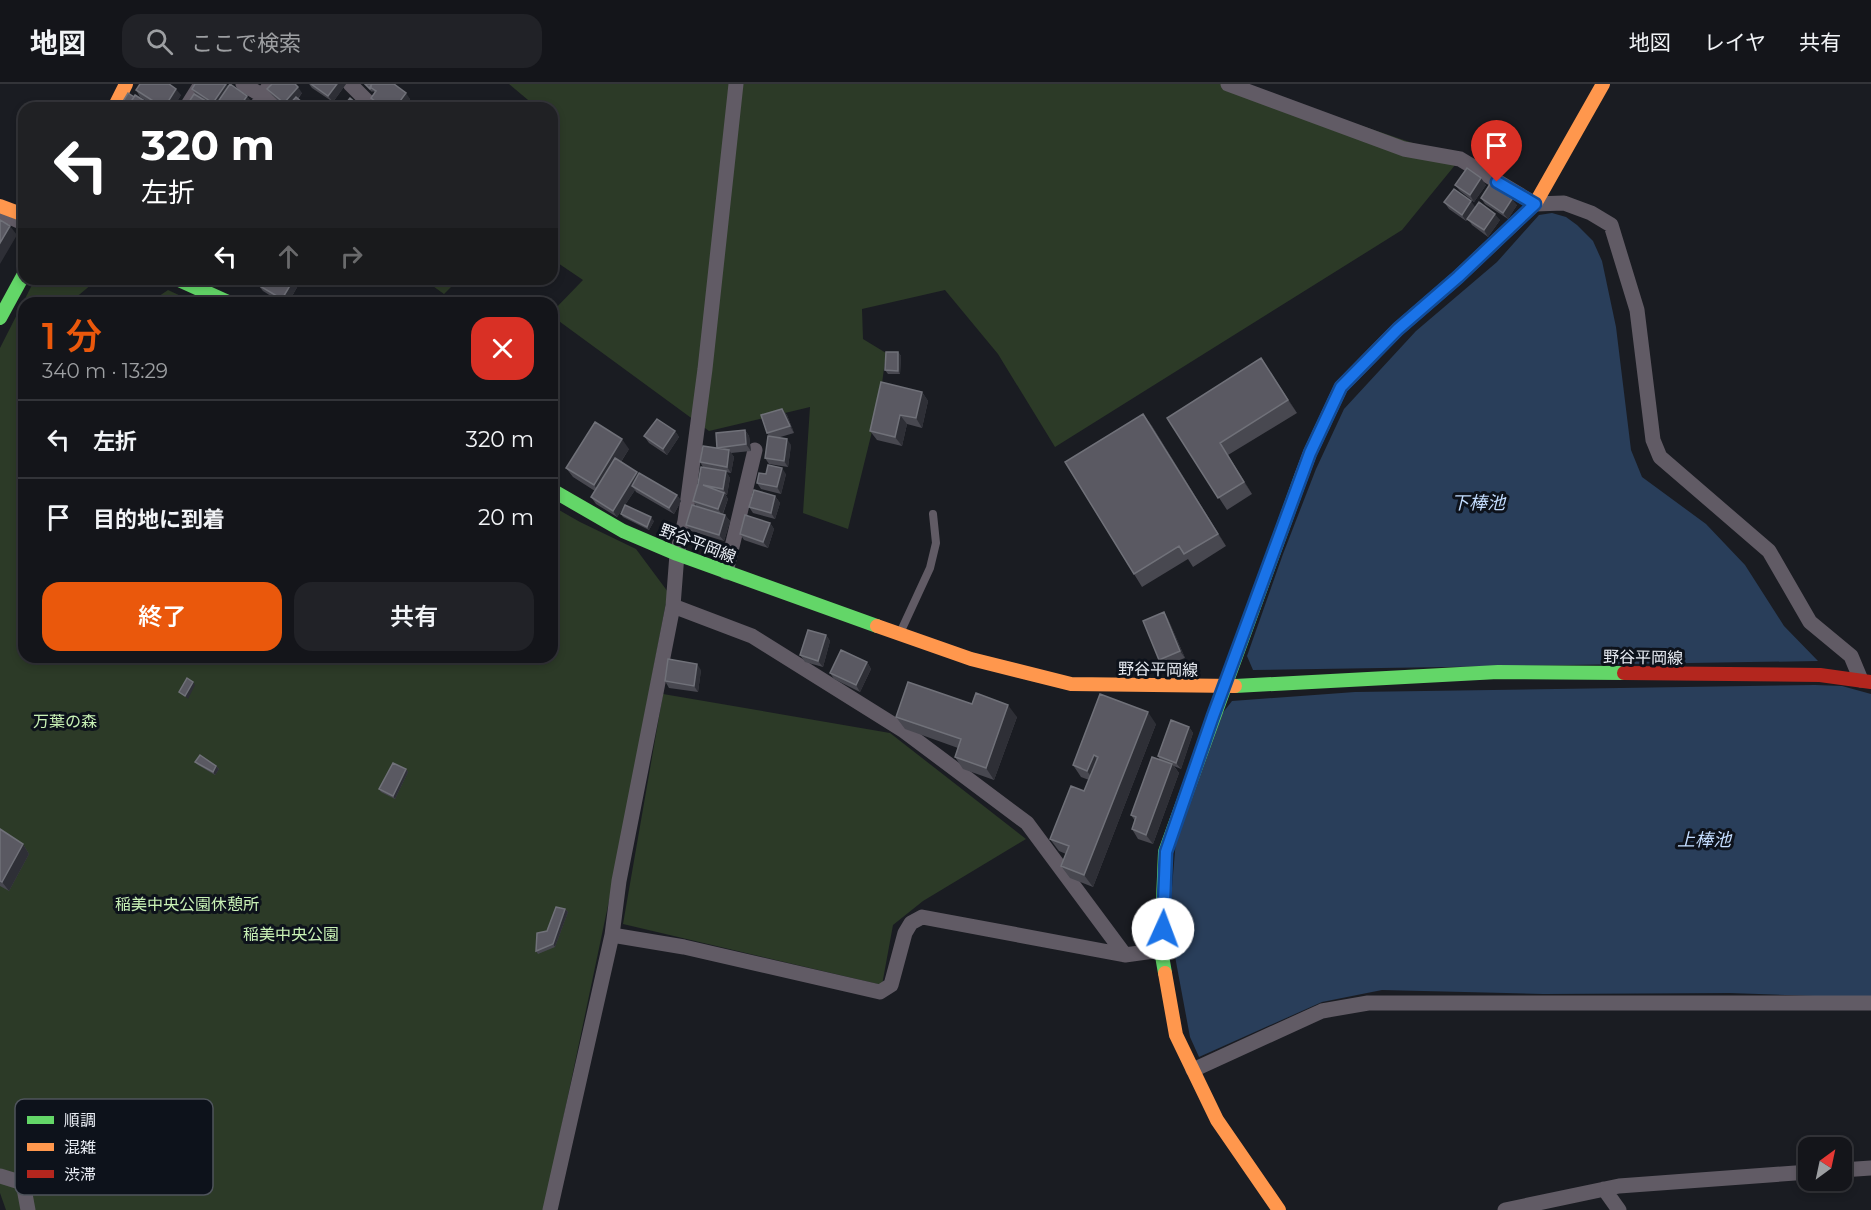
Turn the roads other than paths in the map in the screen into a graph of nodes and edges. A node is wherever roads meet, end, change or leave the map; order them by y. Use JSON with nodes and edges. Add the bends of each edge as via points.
{"nodes":[{"id":1,"x":126,"y":84,"type":"edge"},
{"id":2,"x":201,"y":84,"type":"edge"},
{"id":3,"x":243,"y":84,"type":"edge"},
{"id":4,"x":350,"y":84,"type":"edge"},
{"id":5,"x":736,"y":84,"type":"edge"},
{"id":6,"x":1228,"y":84,"type":"edge"},
{"id":7,"x":1602,"y":84,"type":"edge"},
{"id":8,"x":263,"y":96,"type":"edge"},
{"id":9,"x":117,"y":102,"type":"edge"},
{"id":10,"x":190,"y":102,"type":"edge"},
{"id":11,"x":368,"y":102,"type":"edge"},
{"id":12,"x":1535,"y":204,"type":"junction"},
{"id":13,"x":0,"y":206,"type":"edge"},
{"id":14,"x":18,"y":213,"type":"edge"},
{"id":15,"x":0,"y":217,"type":"edge"},
{"id":16,"x":18,"y":224,"type":"edge"},
{"id":17,"x":18,"y":285,"type":"edge"},
{"id":18,"x":190,"y":285,"type":"edge"},
{"id":19,"x":217,"y":297,"type":"edge"},
{"id":20,"x":0,"y":318,"type":"edge"},
{"id":21,"x":755,"y":450,"type":"dead end"},
{"id":22,"x":558,"y":493,"type":"edge"},
{"id":23,"x":933,"y":514,"type":"dead end"},
{"id":24,"x":677,"y":554,"type":"junction"},
{"id":25,"x":726,"y":572,"type":"junction"},
{"id":26,"x":673,"y":606,"type":"junction"},
{"id":27,"x":900,"y":634,"type":"junction"},
{"id":28,"x":1866,"y":681,"type":"edge"},
{"id":29,"x":1224,"y":687,"type":"junction"},
{"id":30,"x":612,"y":935,"type":"junction"},
{"id":31,"x":1161,"y":950,"type":"junction"},
{"id":32,"x":1125,"y":955,"type":"junction"},
{"id":33,"x":1871,"y":1003,"type":"edge"},
{"id":34,"x":1193,"y":1070,"type":"junction"},
{"id":35,"x":1871,"y":1168,"type":"edge"},
{"id":36,"x":1852,"y":1169,"type":"edge"},
{"id":37,"x":1798,"y":1173,"type":"edge"},
{"id":38,"x":0,"y":1176,"type":"edge"},
{"id":39,"x":15,"y":1181,"type":"edge"},
{"id":40,"x":1604,"y":1189,"type":"junction"},
{"id":41,"x":25,"y":1195,"type":"edge"},
{"id":42,"x":28,"y":1210,"type":"edge"},
{"id":43,"x":550,"y":1210,"type":"edge"},
{"id":44,"x":1279,"y":1210,"type":"edge"},
{"id":45,"x":1505,"y":1210,"type":"edge"},
{"id":46,"x":1619,"y":1210,"type":"edge"}],
"edges":[{"from":1,"to":9,"type":"main road"},
{"from":2,"to":10,"type":"street"},
{"from":3,"to":8,"type":"street"},
{"from":4,"to":11,"type":"street"},
{"from":5,"to":24,"type":"street","via":[[702,393]]},
{"from":6,"to":12,"type":"street","via":[[1404,149],[1460,159]]},
{"from":7,"to":12,"type":"main road"},
{"from":12,"to":28,"type":"street","via":[[1564,203],[1611,225],[1637,310],[1653,440],[1660,457],[1769,551],[1810,622],[1851,656]]},
{"from":12,"to":29,"type":"main road","via":[[1398,329],[1341,387],[1310,453]]},
{"from":13,"to":14,"type":"main road"},
{"from":15,"to":16,"type":"lane"},
{"from":17,"to":20,"type":"main road"},
{"from":18,"to":19,"type":"main road"},
{"from":21,"to":25,"type":"street"},
{"from":22,"to":24,"type":"main road","name":"野谷平岡線","via":[[623,531]]},
{"from":23,"to":27,"type":"lane","via":[[936,543],[930,568]]},
{"from":24,"to":25,"type":"main road","name":"野谷平岡線"},
{"from":24,"to":26,"type":"street"},
{"from":25,"to":27,"type":"main road","name":"野谷平岡線"},
{"from":26,"to":30,"type":"street"},
{"from":26,"to":32,"type":"street","via":[[752,636],[904,731],[1028,823]]},
{"from":27,"to":29,"type":"main road","name":"野谷平岡線","via":[[971,659],[1071,684]]},
{"from":28,"to":29,"type":"main road","name":"野谷平岡線","via":[[1820,675],[1498,672]]},
{"from":29,"to":31,"type":"main road","via":[[1166,852]]},
{"from":30,"to":32,"type":"street","via":[[684,947],[880,993],[891,985],[905,933],[911,923],[922,917]]},
{"from":30,"to":43,"type":"street"},
{"from":31,"to":32,"type":"street"},
{"from":31,"to":34,"type":"main road","via":[[1176,1035]]},
{"from":33,"to":34,"type":"street","via":[[1368,1003],[1322,1011]]},
{"from":34,"to":44,"type":"main road","via":[[1217,1120]]},
{"from":35,"to":36,"type":"street"},
{"from":37,"to":40,"type":"street"},
{"from":38,"to":39,"type":"street"},
{"from":40,"to":45,"type":"street"},
{"from":40,"to":46,"type":"street"},
{"from":41,"to":42,"type":"street"}]}
